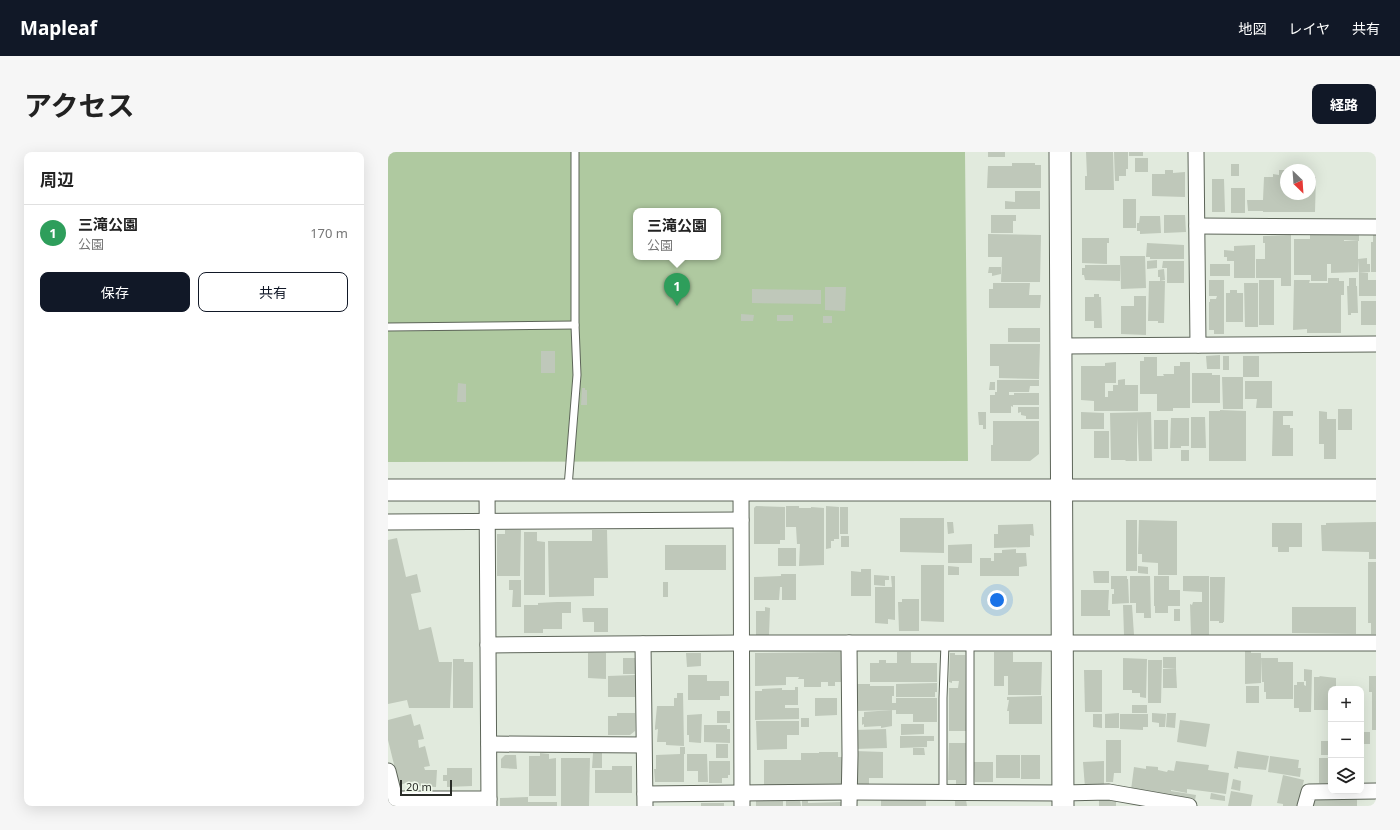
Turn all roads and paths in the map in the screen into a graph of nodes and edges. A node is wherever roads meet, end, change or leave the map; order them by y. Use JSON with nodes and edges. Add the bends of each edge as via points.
{"nodes":[{"id":1,"x":575,"y":152,"type":"edge"},
{"id":2,"x":1060,"y":152,"type":"edge"},
{"id":3,"x":1196,"y":152,"type":"edge"},
{"id":4,"x":1197,"y":226,"type":"junction"},
{"id":5,"x":1376,"y":227,"type":"edge"},
{"id":6,"x":575,"y":325,"type":"junction"},
{"id":7,"x":388,"y":328,"type":"edge"},
{"id":8,"x":1376,"y":344,"type":"edge"},
{"id":9,"x":1198,"y":345,"type":"junction"},
{"id":10,"x":1060,"y":346,"type":"junction"},
{"id":11,"x":487,"y":489,"type":"junction"},
{"id":12,"x":388,"y":490,"type":"edge"},
{"id":13,"x":568,"y":490,"type":"junction"},
{"id":14,"x":741,"y":490,"type":"junction"},
{"id":15,"x":1061,"y":490,"type":"junction"},
{"id":16,"x":1376,"y":490,"type":"edge"},
{"id":17,"x":741,"y":520,"type":"junction"},
{"id":18,"x":486,"y":521,"type":"junction"},
{"id":19,"x":388,"y":522,"type":"edge"},
{"id":20,"x":742,"y":643,"type":"junction"},
{"id":21,"x":945,"y":643,"type":"junction"},
{"id":22,"x":970,"y":643,"type":"junction"},
{"id":23,"x":1061,"y":643,"type":"junction"},
{"id":24,"x":1376,"y":643,"type":"edge"},
{"id":25,"x":643,"y":644,"type":"junction"},
{"id":26,"x":849,"y":644,"type":"junction"},
{"id":27,"x":488,"y":645,"type":"junction"},
{"id":28,"x":489,"y":744,"type":"junction"},
{"id":29,"x":643,"y":745,"type":"junction"},
{"id":30,"x":388,"y":771,"type":"edge"},
{"id":31,"x":1376,"y":791,"type":"edge"},
{"id":32,"x":970,"y":792,"type":"junction"},
{"id":33,"x":945,"y":797,"type":"edge"},
{"id":34,"x":742,"y":799,"type":"edge"},
{"id":35,"x":849,"y":799,"type":"edge"},
{"id":36,"x":1062,"y":799,"type":"edge"},
{"id":37,"x":645,"y":800,"type":"edge"},
{"id":38,"x":489,"y":802,"type":"edge"},
{"id":39,"x":1189,"y":806,"type":"edge"},
{"id":40,"x":1305,"y":806,"type":"edge"}],
"edges":[{"from":1,"to":6,"type":"lane"},
{"from":2,"to":10,"type":"street"},
{"from":3,"to":4,"type":"street"},
{"from":4,"to":5,"type":"street"},
{"from":4,"to":9,"type":"street"},
{"from":6,"to":7,"type":"lane"},
{"from":6,"to":13,"type":"lane","via":[[577,375]]},
{"from":8,"to":9,"type":"street"},
{"from":9,"to":10,"type":"street"},
{"from":10,"to":15,"type":"street"},
{"from":11,"to":12,"type":"street"},
{"from":11,"to":13,"type":"street"},
{"from":11,"to":18,"type":"street"},
{"from":13,"to":14,"type":"street"},
{"from":14,"to":15,"type":"street"},
{"from":14,"to":17,"type":"street"},
{"from":15,"to":16,"type":"street"},
{"from":15,"to":23,"type":"street"},
{"from":17,"to":18,"type":"street"},
{"from":17,"to":20,"type":"street"},
{"from":18,"to":19,"type":"street"},
{"from":18,"to":27,"type":"street"},
{"from":20,"to":25,"type":"street"},
{"from":20,"to":26,"type":"street"},
{"from":20,"to":34,"type":"street"},
{"from":21,"to":22,"type":"street"},
{"from":21,"to":26,"type":"street"},
{"from":21,"to":33,"type":"lane"},
{"from":22,"to":23,"type":"street"},
{"from":22,"to":32,"type":"lane"},
{"from":23,"to":24,"type":"street"},
{"from":23,"to":36,"type":"street"},
{"from":25,"to":27,"type":"street"},
{"from":25,"to":29,"type":"street"},
{"from":26,"to":35,"type":"street"},
{"from":27,"to":28,"type":"street"},
{"from":28,"to":29,"type":"street"},
{"from":28,"to":38,"type":"street"},
{"from":29,"to":37,"type":"street"},
{"from":30,"to":38,"type":"street","via":[[395,798]]},
{"from":31,"to":40,"type":"street","via":[[1309,792]]},
{"from":32,"to":33,"type":"street"},
{"from":32,"to":36,"type":"street"},
{"from":33,"to":35,"type":"street"},
{"from":34,"to":35,"type":"street"},
{"from":34,"to":37,"type":"street"},
{"from":36,"to":39,"type":"street","via":[[1109,792]]}]}
